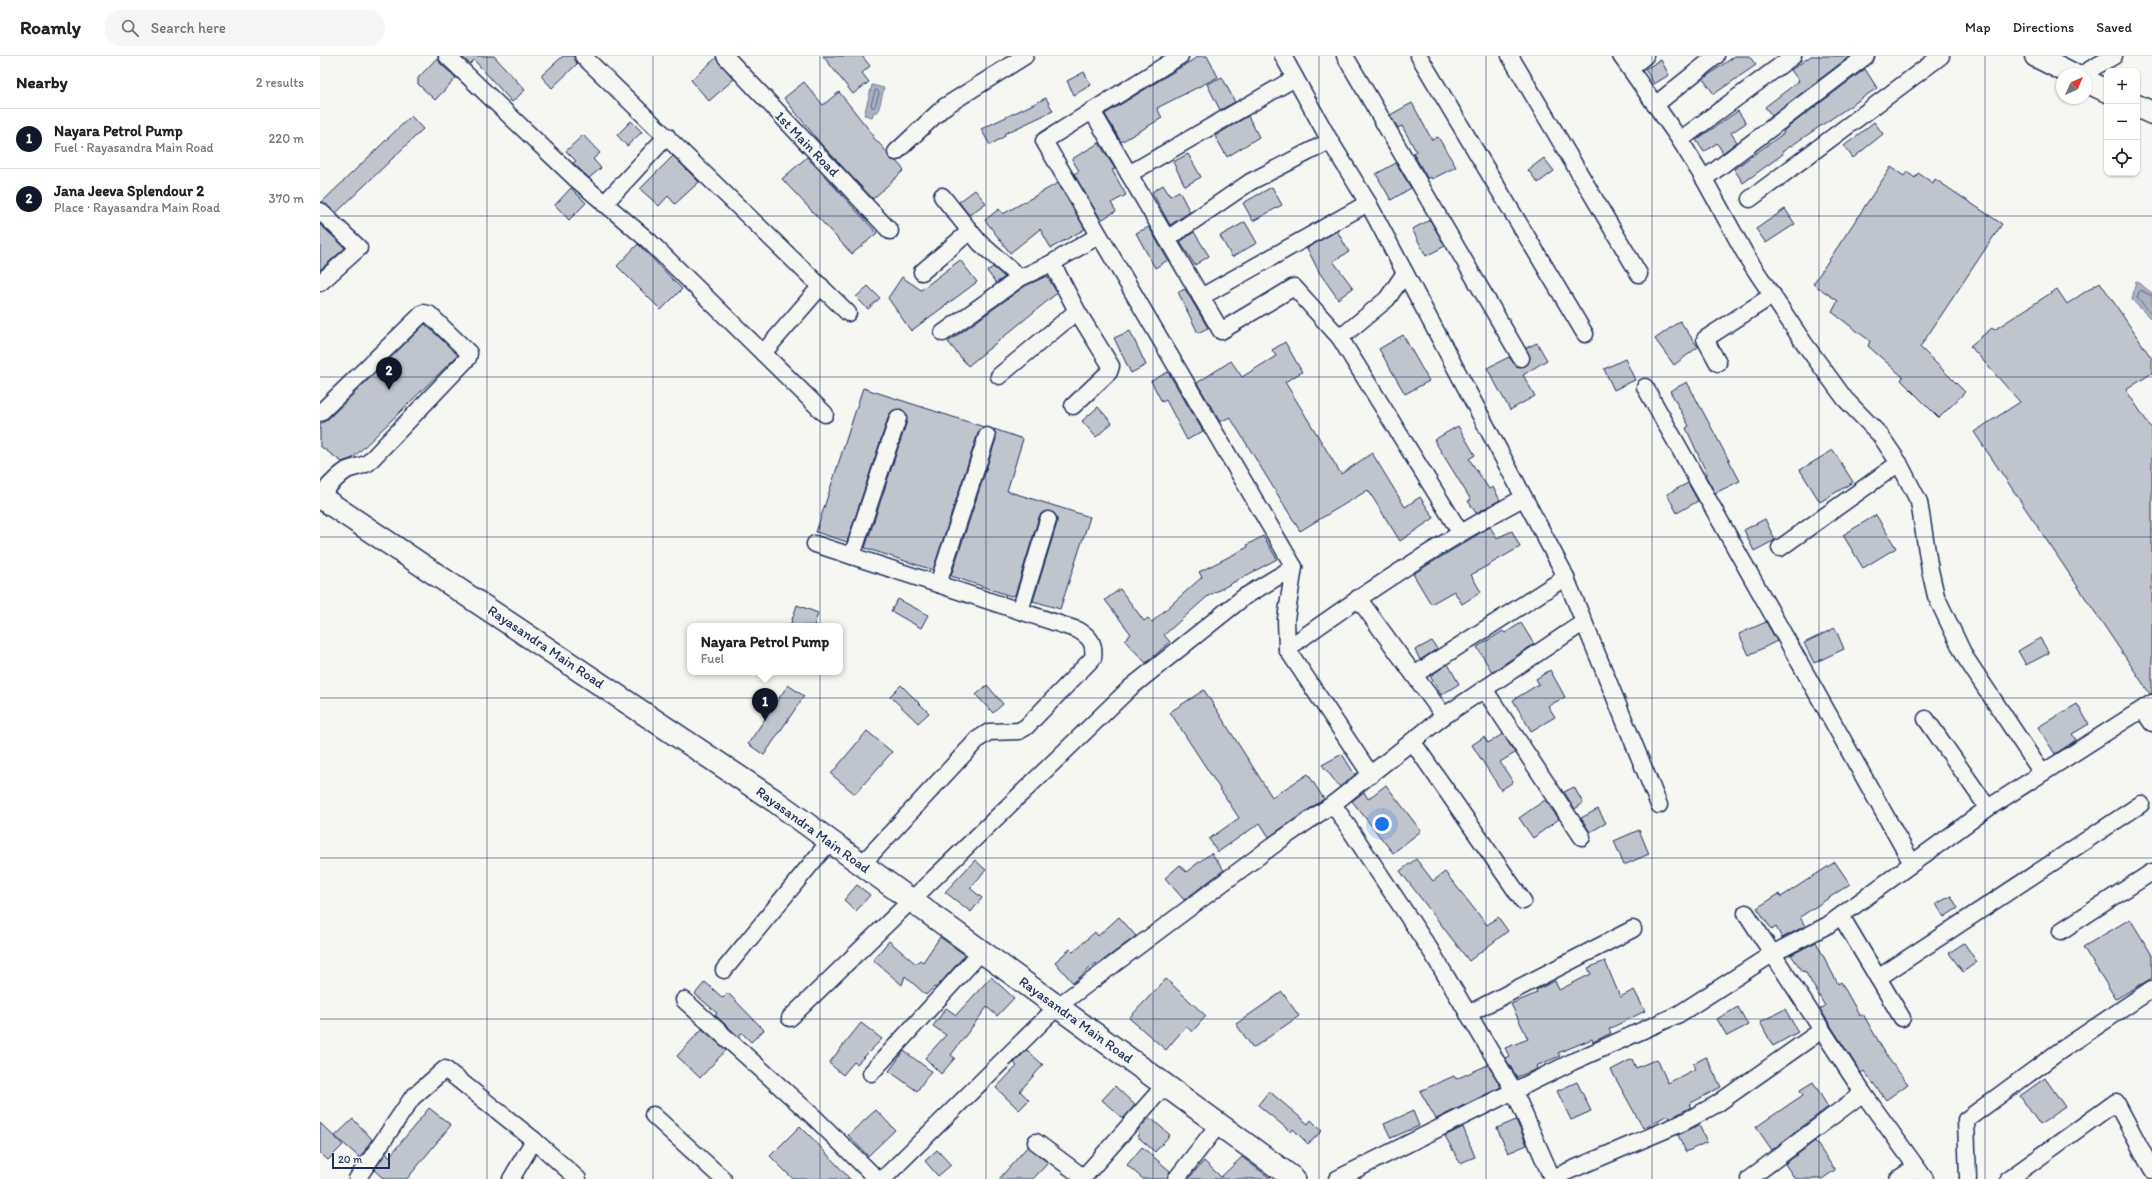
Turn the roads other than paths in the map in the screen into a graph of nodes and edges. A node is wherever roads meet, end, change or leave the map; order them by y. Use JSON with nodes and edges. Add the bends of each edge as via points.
{"nodes":[{"id":1,"x":447,"y":56,"type":"edge"},
{"id":2,"x":583,"y":56,"type":"edge"},
{"id":3,"x":725,"y":56,"type":"edge"},
{"id":4,"x":1025,"y":56,"type":"edge"},
{"id":5,"x":1180,"y":56,"type":"edge"},
{"id":6,"x":1283,"y":56,"type":"edge"},
{"id":7,"x":1345,"y":56,"type":"edge"},
{"id":8,"x":1419,"y":56,"type":"edge"},
{"id":9,"x":1510,"y":56,"type":"edge"},
{"id":10,"x":1645,"y":56,"type":"edge"},
{"id":11,"x":1716,"y":56,"type":"edge"},
{"id":12,"x":1794,"y":56,"type":"edge"},
{"id":13,"x":1866,"y":56,"type":"edge"},
{"id":14,"x":1941,"y":56,"type":"edge"},
{"id":15,"x":2036,"y":56,"type":"edge"},
{"id":16,"x":2114,"y":56,"type":"edge"},
{"id":17,"x":1625,"y":62,"type":"edge"},
{"id":18,"x":2060,"y":68,"type":"edge"},
{"id":19,"x":2092,"y":68,"type":"edge"},
{"id":20,"x":1295,"y":78,"type":"junction"},
{"id":21,"x":2092,"y":84,"type":"edge"},
{"id":22,"x":2104,"y":90,"type":"edge"},
{"id":23,"x":1655,"y":105,"type":"junction"},
{"id":24,"x":2140,"y":107,"type":"edge"},
{"id":25,"x":1092,"y":111,"type":"junction"},
{"id":26,"x":2152,"y":113,"type":"edge"},
{"id":27,"x":667,"y":136,"type":"junction"},
{"id":28,"x":1680,"y":140,"type":"junction"},
{"id":29,"x":1330,"y":141,"type":"junction"},
{"id":30,"x":896,"y":152,"type":"dead end"},
{"id":31,"x":1129,"y":174,"type":"junction"},
{"id":32,"x":1704,"y":179,"type":"junction"},
{"id":33,"x":942,"y":196,"type":"dead end"},
{"id":34,"x":1750,"y":199,"type":"dead end"},
{"id":35,"x":1368,"y":203,"type":"junction"},
{"id":36,"x":604,"y":204,"type":"junction"},
{"id":37,"x":320,"y":211,"type":"edge"},
{"id":38,"x":970,"y":230,"type":"junction"},
{"id":39,"x":890,"y":231,"type":"dead end"},
{"id":40,"x":1098,"y":236,"type":"junction"},
{"id":41,"x":1167,"y":239,"type":"junction"},
{"id":42,"x":1052,"y":263,"type":"junction"},
{"id":43,"x":922,"y":272,"type":"dead end"},
{"id":44,"x":1406,"y":273,"type":"junction"},
{"id":45,"x":1640,"y":274,"type":"dead end"},
{"id":46,"x":1020,"y":278,"type":"junction"},
{"id":47,"x":320,"y":283,"type":"edge"},
{"id":48,"x":821,"y":286,"type":"junction"},
{"id":49,"x":1773,"y":295,"type":"junction"},
{"id":50,"x":1201,"y":297,"type":"junction"},
{"id":51,"x":1077,"y":311,"type":"junction"},
{"id":52,"x":848,"y":313,"type":"dead end"},
{"id":53,"x":943,"y":333,"type":"dead end"},
{"id":54,"x":1585,"y":334,"type":"dead end"},
{"id":55,"x":1340,"y":338,"type":"junction"},
{"id":56,"x":763,"y":353,"type":"junction"},
{"id":57,"x":1521,"y":358,"type":"dead end"},
{"id":58,"x":1718,"y":363,"type":"dead end"},
{"id":59,"x":1000,"y":376,"type":"dead end"},
{"id":60,"x":1645,"y":387,"type":"dead end"},
{"id":61,"x":1073,"y":406,"type":"dead end"},
{"id":62,"x":320,"y":413,"type":"edge"},
{"id":63,"x":825,"y":414,"type":"dead end"},
{"id":64,"x":898,"y":418,"type":"dead end"},
{"id":65,"x":987,"y":436,"type":"dead end"},
{"id":66,"x":1899,"y":463,"type":"junction"},
{"id":67,"x":320,"y":497,"type":"edge"},
{"id":68,"x":1523,"y":498,"type":"junction"},
{"id":69,"x":1048,"y":520,"type":"dead end"},
{"id":70,"x":1460,"y":532,"type":"junction"},
{"id":71,"x":815,"y":544,"type":"dead end"},
{"id":72,"x":1780,"y":548,"type":"dead end"},
{"id":73,"x":852,"y":556,"type":"junction"},
{"id":74,"x":1294,"y":567,"type":"junction"},
{"id":75,"x":1566,"y":578,"type":"junction"},
{"id":76,"x":938,"y":584,"type":"junction"},
{"id":77,"x":1358,"y":598,"type":"junction"},
{"id":78,"x":1020,"y":611,"type":"junction"},
{"id":79,"x":1584,"y":622,"type":"junction"},
{"id":80,"x":1287,"y":649,"type":"junction"},
{"id":81,"x":1414,"y":675,"type":"junction"},
{"id":82,"x":1484,"y":689,"type":"junction"},
{"id":83,"x":2149,"y":712,"type":"edge"},
{"id":84,"x":1444,"y":716,"type":"junction"},
{"id":85,"x":1926,"y":719,"type":"dead end"},
{"id":86,"x":1412,"y":741,"type":"junction"},
{"id":87,"x":2042,"y":773,"type":"junction"},
{"id":88,"x":1371,"y":775,"type":"junction"},
{"id":89,"x":1332,"y":804,"type":"junction"},
{"id":90,"x":2141,"y":804,"type":"dead end"},
{"id":91,"x":1659,"y":805,"type":"dead end"},
{"id":92,"x":1988,"y":808,"type":"junction"},
{"id":93,"x":1582,"y":837,"type":"dead end"},
{"id":94,"x":829,"y":842,"type":"junction"},
{"id":95,"x":1912,"y":863,"type":"junction"},
{"id":96,"x":862,"y":864,"type":"junction"},
{"id":97,"x":2152,"y":872,"type":"edge"},
{"id":98,"x":910,"y":901,"type":"junction"},
{"id":99,"x":1523,"y":901,"type":"dead end"},
{"id":100,"x":1746,"y":913,"type":"dead end"},
{"id":101,"x":1841,"y":916,"type":"junction"},
{"id":102,"x":1633,"y":929,"type":"dead end"},
{"id":103,"x":2061,"y":931,"type":"dead end"},
{"id":104,"x":981,"y":952,"type":"junction"},
{"id":105,"x":1772,"y":954,"type":"junction"},
{"id":106,"x":724,"y":970,"type":"dead end"},
{"id":107,"x":1878,"y":978,"type":"junction"},
{"id":108,"x":2152,"y":989,"type":"edge"},
{"id":109,"x":684,"y":1000,"type":"dead end"},
{"id":110,"x":1058,"y":1006,"type":"junction"},
{"id":111,"x":1468,"y":1014,"type":"junction"},
{"id":112,"x":790,"y":1018,"type":"dead end"},
{"id":113,"x":1902,"y":1018,"type":"dead end"},
{"id":114,"x":1822,"y":1030,"type":"junction"},
{"id":115,"x":871,"y":1073,"type":"dead end"},
{"id":116,"x":1165,"y":1085,"type":"junction"},
{"id":117,"x":1514,"y":1091,"type":"junction"},
{"id":118,"x":1863,"y":1093,"type":"junction"},
{"id":119,"x":653,"y":1115,"type":"dead end"},
{"id":120,"x":1219,"y":1124,"type":"junction"},
{"id":121,"x":534,"y":1140,"type":"junction"},
{"id":122,"x":1036,"y":1142,"type":"dead end"},
{"id":123,"x":2152,"y":1170,"type":"edge"},
{"id":124,"x":1920,"y":1173,"type":"edge"},
{"id":125,"x":1082,"y":1178,"type":"edge"},
{"id":126,"x":1552,"y":1178,"type":"edge"},
{"id":127,"x":356,"y":1179,"type":"edge"},
{"id":128,"x":511,"y":1179,"type":"edge"},
{"id":129,"x":578,"y":1179,"type":"edge"},
{"id":130,"x":724,"y":1179,"type":"edge"},
{"id":131,"x":877,"y":1179,"type":"edge"},
{"id":132,"x":883,"y":1179,"type":"edge"},
{"id":133,"x":1176,"y":1179,"type":"edge"},
{"id":134,"x":1294,"y":1179,"type":"edge"},
{"id":135,"x":1337,"y":1179,"type":"edge"},
{"id":136,"x":1749,"y":1179,"type":"edge"},
{"id":137,"x":1898,"y":1179,"type":"edge"},
{"id":138,"x":1968,"y":1179,"type":"edge"},
{"id":139,"x":2010,"y":1179,"type":"edge"}],
"edges":[{"from":1,"to":36,"type":"street"},
{"from":2,"to":27,"type":"street"},
{"from":3,"to":39,"type":"street","name":"1st Main Road"},
{"from":4,"to":30,"type":"street","via":[[944,107]]},
{"from":5,"to":25,"type":"street"},
{"from":6,"to":20,"type":"street"},
{"from":7,"to":57,"type":"street"},
{"from":8,"to":54,"type":"street"},
{"from":9,"to":45,"type":"street"},
{"from":10,"to":17,"type":"street"},
{"from":11,"to":23,"type":"street"},
{"from":12,"to":28,"type":"street"},
{"from":13,"to":32,"type":"street"},
{"from":14,"to":34,"type":"street"},
{"from":15,"to":18,"type":"street"},
{"from":16,"to":19,"type":"street"},
{"from":17,"to":23,"type":"street"},
{"from":20,"to":29,"type":"street"},
{"from":20,"to":31,"type":"street"},
{"from":21,"to":22,"type":"street"},
{"from":23,"to":28,"type":"street"},
{"from":24,"to":26,"type":"street"},
{"from":25,"to":31,"type":"street"},
{"from":25,"to":40,"type":"street","via":[[1044,141]]},
{"from":27,"to":36,"type":"street"},
{"from":27,"to":48,"type":"street"},
{"from":28,"to":32,"type":"street"},
{"from":29,"to":35,"type":"street"},
{"from":29,"to":41,"type":"street","via":[[1250,182]]},
{"from":31,"to":41,"type":"street"},
{"from":32,"to":49,"type":"street","via":[[1748,259]]},
{"from":33,"to":38,"type":"street"},
{"from":35,"to":44,"type":"street"},
{"from":35,"to":50,"type":"street"},
{"from":36,"to":56,"type":"street","via":[[649,241]]},
{"from":37,"to":47,"type":"street","via":[[359,248]]},
{"from":38,"to":43,"type":"street"},
{"from":38,"to":46,"type":"street","via":[[980,243]]},
{"from":40,"to":42,"type":"street"},
{"from":40,"to":74,"type":"street"},
{"from":41,"to":50,"type":"street"},
{"from":42,"to":46,"type":"street"},
{"from":42,"to":51,"type":"street"},
{"from":44,"to":55,"type":"street","via":[[1387,299]]},
{"from":44,"to":68,"type":"street"},
{"from":46,"to":53,"type":"street"},
{"from":48,"to":52,"type":"street"},
{"from":48,"to":56,"type":"street"},
{"from":49,"to":58,"type":"street","via":[[1705,339]]},
{"from":49,"to":66,"type":"street","via":[[1845,399],[1880,435]]},
{"from":50,"to":55,"type":"street","via":[[1221,331],[1294,287]]},
{"from":51,"to":59,"type":"street"},
{"from":51,"to":61,"type":"street","via":[[1111,366]]},
{"from":55,"to":70,"type":"street"},
{"from":56,"to":63,"type":"street"},
{"from":60,"to":95,"type":"street"},
{"from":62,"to":67,"type":"street","via":[[423,313],[429,314],[469,353],[468,358],[368,463],[360,468],[349,469]]},
{"from":64,"to":73,"type":"street"},
{"from":65,"to":76,"type":"street"},
{"from":66,"to":72,"type":"street"},
{"from":66,"to":87,"type":"street","via":[[1919,502],[1936,596],[1965,657]]},
{"from":67,"to":94,"type":"street","name":"Rayasandra Main Road","via":[[666,727],[775,801]]},
{"from":68,"to":70,"type":"street"},
{"from":68,"to":75,"type":"street"},
{"from":69,"to":78,"type":"street"},
{"from":70,"to":77,"type":"street"},
{"from":71,"to":73,"type":"street"},
{"from":73,"to":76,"type":"street"},
{"from":74,"to":80,"type":"street","via":[[1286,619]]},
{"from":74,"to":98,"type":"street","via":[[1244,597],[1130,688]]},
{"from":75,"to":79,"type":"street"},
{"from":75,"to":81,"type":"street"},
{"from":76,"to":78,"type":"street"},
{"from":77,"to":80,"type":"street"},
{"from":77,"to":81,"type":"street"},
{"from":78,"to":96,"type":"street","via":[[1078,630],[1088,636],[1094,646],[1092,658],[1026,727],[1019,731],[989,732],[978,739]]},
{"from":79,"to":82,"type":"street"},
{"from":79,"to":91,"type":"street"},
{"from":80,"to":88,"type":"street"},
{"from":81,"to":84,"type":"street"},
{"from":82,"to":84,"type":"street"},
{"from":82,"to":93,"type":"street"},
{"from":83,"to":87,"type":"street"},
{"from":84,"to":86,"type":"street"},
{"from":85,"to":92,"type":"street"},
{"from":86,"to":88,"type":"street"},
{"from":86,"to":99,"type":"street"},
{"from":87,"to":92,"type":"street"},
{"from":88,"to":89,"type":"street"},
{"from":89,"to":110,"type":"street","via":[[1273,845]]},
{"from":89,"to":111,"type":"street","via":[[1431,951]]},
{"from":90,"to":107,"type":"street"},
{"from":92,"to":95,"type":"street"},
{"from":94,"to":96,"type":"street","name":"Rayasandra Main Road"},
{"from":94,"to":106,"type":"street"},
{"from":95,"to":101,"type":"street"},
{"from":96,"to":98,"type":"street","name":"Rayasandra Main Road"},
{"from":97,"to":103,"type":"street"},
{"from":98,"to":104,"type":"street","name":"Rayasandra Main Road"},
{"from":98,"to":112,"type":"street"},
{"from":100,"to":105,"type":"street"},
{"from":101,"to":105,"type":"street"},
{"from":101,"to":107,"type":"street"},
{"from":102,"to":111,"type":"street"},
{"from":104,"to":110,"type":"street","name":"Rayasandra Main Road"},
{"from":104,"to":115,"type":"street"},
{"from":105,"to":114,"type":"street"},
{"from":105,"to":117,"type":"street","via":[[1679,1014]]},
{"from":107,"to":113,"type":"street"},
{"from":108,"to":138,"type":"street","via":[[2057,1053],[1966,1120]]},
{"from":109,"to":131,"type":"street","via":[[815,1118]]},
{"from":110,"to":116,"type":"street","name":"Rayasandra Main Road"},
{"from":110,"to":132,"type":"street"},
{"from":111,"to":117,"type":"street"},
{"from":114,"to":118,"type":"street"},
{"from":114,"to":126,"type":"street","via":[[1717,1104],[1682,1123]]},
{"from":116,"to":120,"type":"street","name":"Rayasandra Main Road"},
{"from":116,"to":125,"type":"street"},
{"from":117,"to":126,"type":"street"},
{"from":117,"to":135,"type":"street"},
{"from":118,"to":124,"type":"street"},
{"from":118,"to":136,"type":"street"},
{"from":119,"to":130,"type":"street"},
{"from":120,"to":133,"type":"street"},
{"from":120,"to":134,"type":"street","name":"Rayasandra Main Road"},
{"from":121,"to":127,"type":"street","via":[[445,1069],[412,1098]]},
{"from":121,"to":128,"type":"street"},
{"from":121,"to":129,"type":"street"},
{"from":122,"to":125,"type":"street"},
{"from":123,"to":139,"type":"street","via":[[2116,1102]]},
{"from":124,"to":137,"type":"street"}]}
